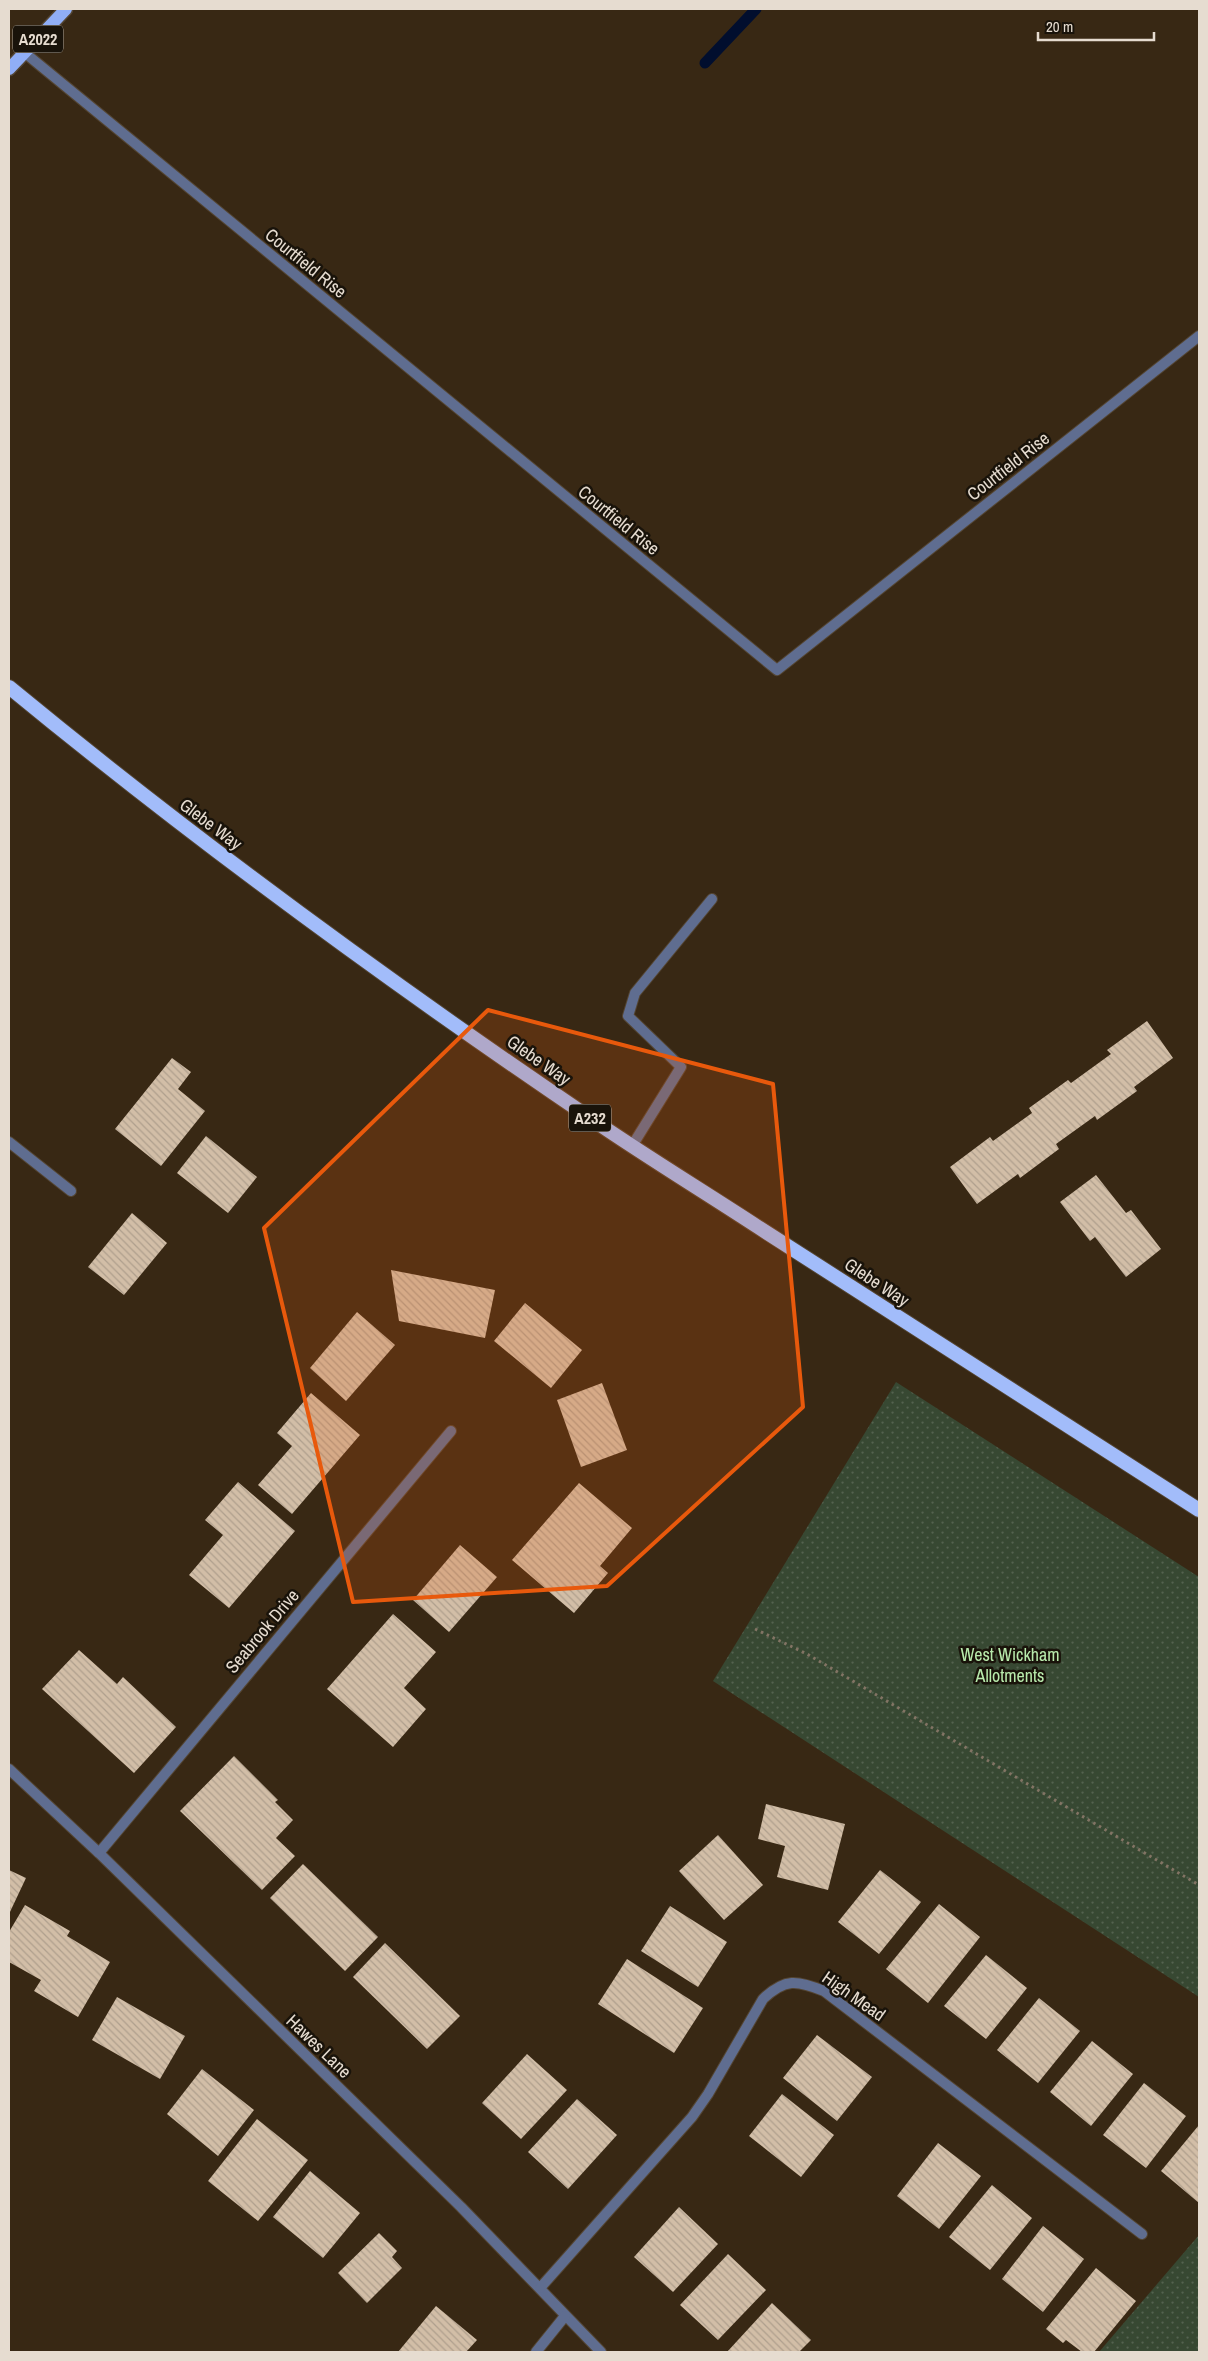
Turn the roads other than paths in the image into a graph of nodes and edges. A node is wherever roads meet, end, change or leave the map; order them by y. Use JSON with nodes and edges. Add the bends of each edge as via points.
{"nodes":[{"id":1,"x":66,"y":9,"type":"edge"},
{"id":2,"x":25,"y":52,"type":"junction"},
{"id":3,"x":9,"y":69,"type":"edge"},
{"id":4,"x":1199,"y":336,"type":"edge"},
{"id":5,"x":9,"y":687,"type":"edge"},
{"id":6,"x":712,"y":899,"type":"dead end"},
{"id":7,"x":9,"y":1142,"type":"edge"},
{"id":8,"x":632,"y":1146,"type":"junction"},
{"id":9,"x":71,"y":1191,"type":"dead end"},
{"id":10,"x":451,"y":1431,"type":"dead end"},
{"id":11,"x":1199,"y":1510,"type":"edge"},
{"id":12,"x":9,"y":1769,"type":"edge"},
{"id":13,"x":99,"y":1853,"type":"junction"},
{"id":14,"x":1142,"y":2234,"type":"dead end"},
{"id":15,"x":540,"y":2288,"type":"junction"},
{"id":16,"x":565,"y":2316,"type":"junction"},
{"id":17,"x":536,"y":2352,"type":"edge"},
{"id":18,"x":601,"y":2352,"type":"edge"}],
"edges":[{"from":1,"to":2,"type":"main road","number":"A2022"},
{"from":2,"to":3,"type":"main road","number":"A2022"},
{"from":2,"to":4,"type":"street","name":"Courtfield Rise","via":[[776,670]]},
{"from":5,"to":8,"type":"highway","name":"Glebe Way","number":"A232","via":[[139,793],[313,923]]},
{"from":6,"to":8,"type":"street","via":[[635,994],[628,1016],[681,1067]]},
{"from":7,"to":9,"type":"street"},
{"from":8,"to":11,"type":"highway","name":"Glebe Way","number":"A232"},
{"from":10,"to":13,"type":"street","name":"Seabrook Drive"},
{"from":12,"to":13,"type":"street","name":"Hawes Lane"},
{"from":13,"to":15,"type":"street","name":"Hawes Lane"},
{"from":14,"to":15,"type":"street","name":"High Mead","via":[[824,1991],[789,1982],[773,1989],[763,1999],[692,2117]]},
{"from":15,"to":16,"type":"street","name":"Hawes Lane"},
{"from":16,"to":17,"type":"street"},
{"from":16,"to":18,"type":"street","name":"Hawes Lane"}]}
